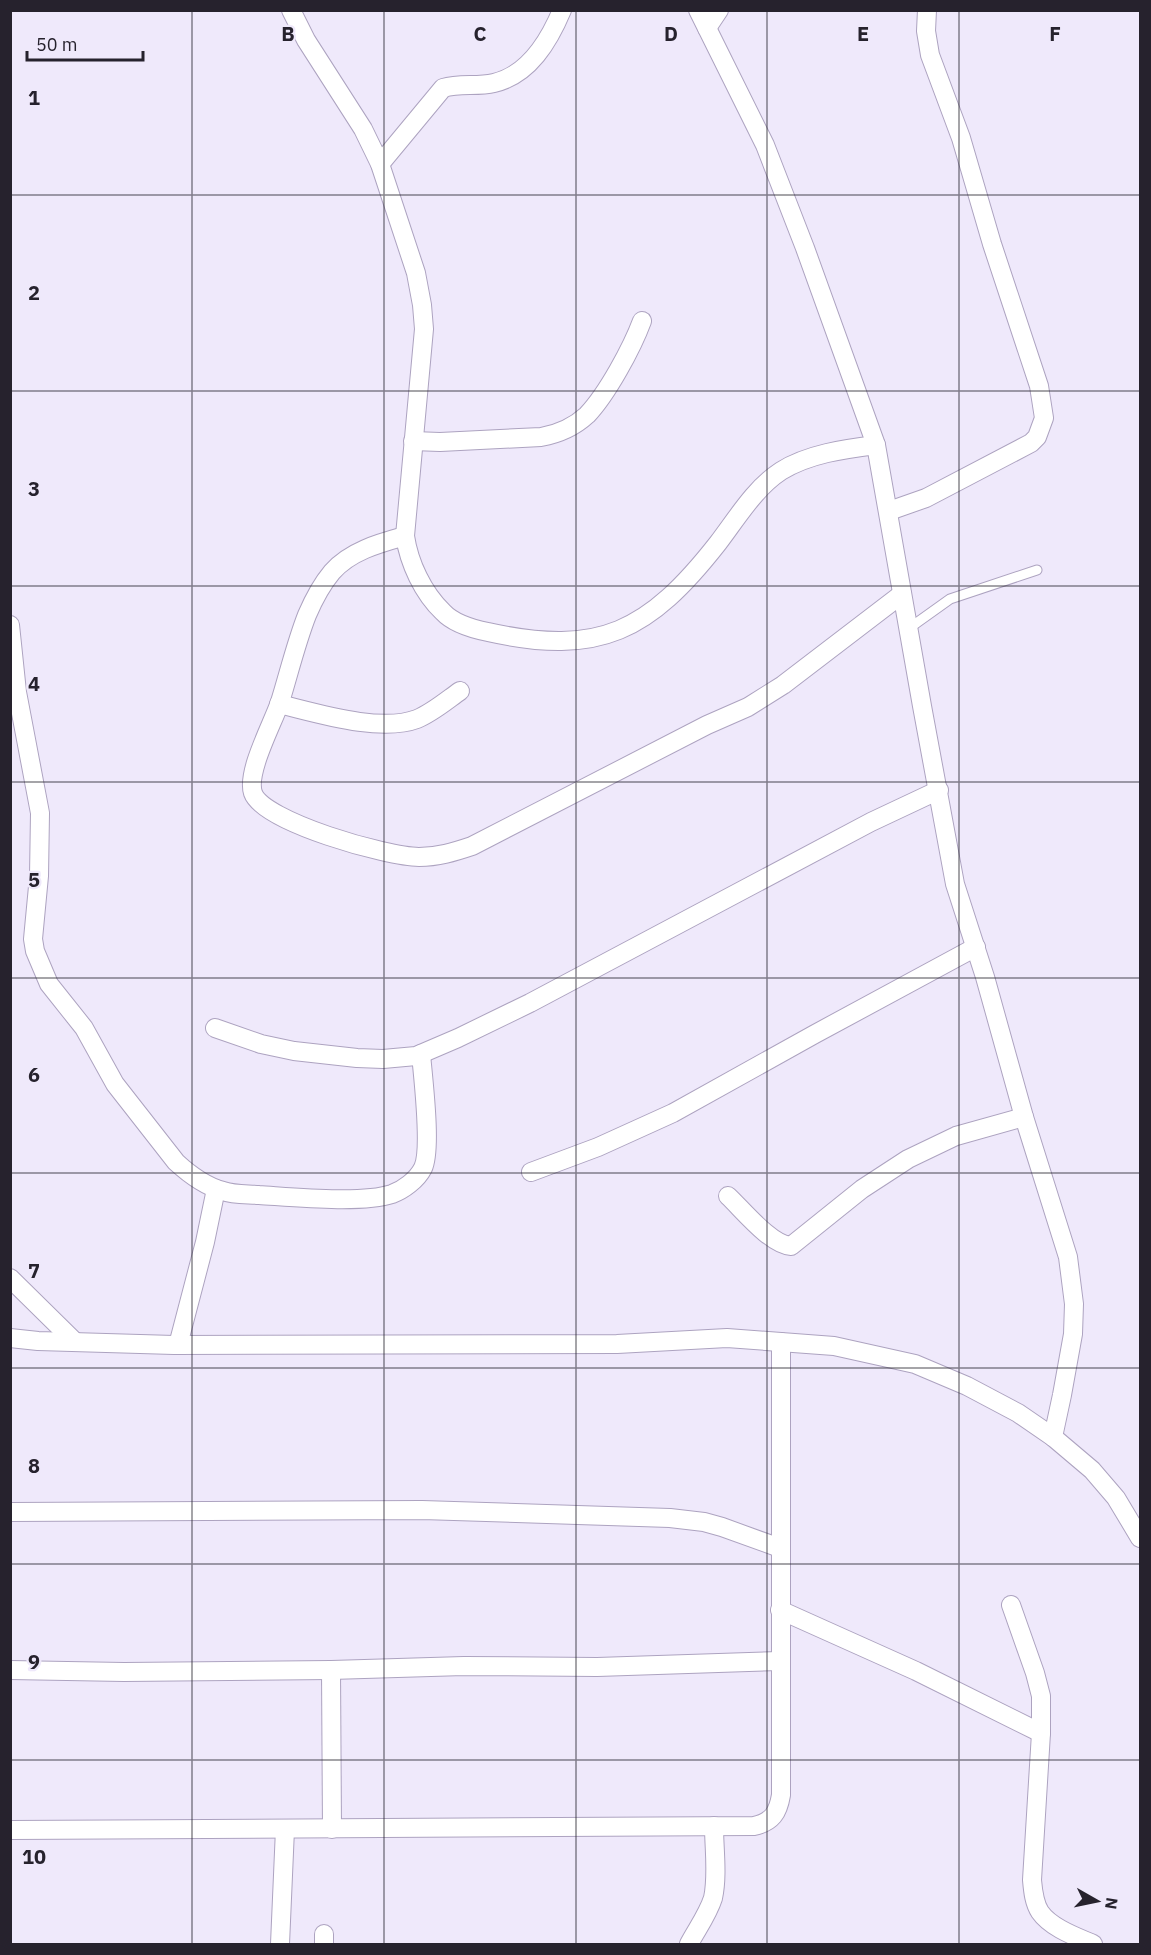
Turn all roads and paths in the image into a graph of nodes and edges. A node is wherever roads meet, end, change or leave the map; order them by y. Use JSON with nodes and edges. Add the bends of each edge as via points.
{"nodes":[{"id":1,"x":291,"y":10,"type":"edge"},
{"id":2,"x":562,"y":10,"type":"edge"},
{"id":3,"x":698,"y":10,"type":"edge"},
{"id":4,"x":719,"y":10,"type":"edge"},
{"id":5,"x":927,"y":10,"type":"edge"},
{"id":6,"x":706,"y":28,"type":"junction"},
{"id":7,"x":380,"y":164,"type":"junction"},
{"id":8,"x":642,"y":321,"type":"dead end"},
{"id":9,"x":413,"y":441,"type":"junction"},
{"id":10,"x":876,"y":445,"type":"junction"},
{"id":11,"x":889,"y":511,"type":"junction"},
{"id":12,"x":405,"y":536,"type":"junction"},
{"id":13,"x":1037,"y":570,"type":"dead end"},
{"id":14,"x":902,"y":594,"type":"junction"},
{"id":15,"x":10,"y":626,"type":"edge"},
{"id":16,"x":908,"y":629,"type":"junction"},
{"id":17,"x":460,"y":691,"type":"dead end"},
{"id":18,"x":279,"y":704,"type":"junction"},
{"id":19,"x":939,"y":790,"type":"junction"},
{"id":20,"x":976,"y":947,"type":"junction"},
{"id":21,"x":215,"y":1028,"type":"dead end"},
{"id":22,"x":421,"y":1054,"type":"junction"},
{"id":23,"x":1024,"y":1117,"type":"junction"},
{"id":24,"x":531,"y":1172,"type":"dead end"},
{"id":25,"x":216,"y":1189,"type":"junction"},
{"id":26,"x":728,"y":1196,"type":"dead end"},
{"id":27,"x":10,"y":1278,"type":"edge"},
{"id":28,"x":10,"y":1338,"type":"edge"},
{"id":29,"x":75,"y":1342,"type":"junction"},
{"id":30,"x":781,"y":1342,"type":"junction"},
{"id":31,"x":178,"y":1345,"type":"junction"},
{"id":32,"x":1053,"y":1437,"type":"junction"},
{"id":33,"x":10,"y":1512,"type":"edge"},
{"id":34,"x":1140,"y":1538,"type":"edge"},
{"id":35,"x":780,"y":1548,"type":"junction"},
{"id":36,"x":1011,"y":1605,"type":"dead end"},
{"id":37,"x":780,"y":1610,"type":"junction"},
{"id":38,"x":780,"y":1661,"type":"junction"},
{"id":39,"x":10,"y":1670,"type":"edge"},
{"id":40,"x":331,"y":1670,"type":"junction"},
{"id":41,"x":1041,"y":1733,"type":"junction"},
{"id":42,"x":714,"y":1826,"type":"junction"},
{"id":43,"x":285,"y":1829,"type":"junction"},
{"id":44,"x":332,"y":1829,"type":"junction"},
{"id":45,"x":10,"y":1830,"type":"edge"},
{"id":46,"x":280,"y":1944,"type":"edge"},
{"id":47,"x":689,"y":1944,"type":"edge"},
{"id":48,"x":1094,"y":1944,"type":"edge"}],
"edges":[{"from":1,"to":7,"type":"street"},
{"from":2,"to":7,"type":"street","via":[[550,38],[529,63],[513,76],[494,83],[443,88]]},
{"from":3,"to":6,"type":"street"},
{"from":4,"to":6,"type":"street"},
{"from":5,"to":11,"type":"street","via":[[930,56],[961,138],[1039,386],[1044,418],[1031,443],[926,498]]},
{"from":6,"to":10,"type":"street","via":[[771,160]]},
{"from":7,"to":9,"type":"street","via":[[416,273],[422,305],[424,329]]},
{"from":8,"to":9,"type":"street","via":[[606,387],[587,414],[571,427],[541,437]]},
{"from":9,"to":12,"type":"street"},
{"from":10,"to":11,"type":"street"},
{"from":10,"to":12,"type":"street","via":[[814,457],[778,473],[744,508],[685,583],[633,624],[589,640],[561,643],[528,639],[457,622],[443,613],[417,575]]},
{"from":11,"to":14,"type":"street"},
{"from":12,"to":18,"type":"street","via":[[364,550],[333,571],[307,615]]},
{"from":13,"to":16,"type":"lane","via":[[950,599]]},
{"from":14,"to":16,"type":"street"},
{"from":14,"to":18,"type":"street","via":[[748,707],[472,846],[446,855],[392,854],[349,843],[280,816],[259,802],[253,793],[254,773]]},
{"from":15,"to":25,"type":"street","via":[[16,692],[40,813],[35,951],[49,984],[81,1023],[115,1084],[134,1109],[182,1168]]},
{"from":16,"to":19,"type":"street"},
{"from":17,"to":18,"type":"street","via":[[419,718],[390,725]]},
{"from":19,"to":20,"type":"street","via":[[955,884]]},
{"from":19,"to":22,"type":"street","via":[[477,1030]]},
{"from":20,"to":23,"type":"street"},
{"from":20,"to":24,"type":"street","via":[[673,1113]]},
{"from":21,"to":22,"type":"street","via":[[294,1051],[383,1059]]},
{"from":22,"to":25,"type":"street","via":[[427,1144],[424,1167],[408,1185],[393,1194],[359,1198]]},
{"from":23,"to":26,"type":"street","via":[[956,1136],[908,1159],[862,1189],[791,1246],[771,1238]]},
{"from":23,"to":32,"type":"street","via":[[1063,1238],[1072,1282],[1073,1334]]},
{"from":25,"to":31,"type":"street"},
{"from":27,"to":29,"type":"street"},
{"from":28,"to":29,"type":"street"},
{"from":29,"to":31,"type":"street"},
{"from":30,"to":31,"type":"street","via":[[727,1338],[617,1344]]},
{"from":30,"to":32,"type":"street","via":[[834,1346],[915,1364],[967,1386]]},
{"from":30,"to":35,"type":"street"},
{"from":32,"to":34,"type":"street","via":[[1092,1470],[1116,1498]]},
{"from":33,"to":35,"type":"street","via":[[422,1510],[670,1518],[713,1524]]},
{"from":35,"to":37,"type":"street"},
{"from":36,"to":41,"type":"street","via":[[1041,1696]]},
{"from":37,"to":38,"type":"street"},
{"from":37,"to":41,"type":"street"},
{"from":38,"to":40,"type":"street"},
{"from":38,"to":42,"type":"street","via":[[781,1795],[777,1813],[764,1824]]},
{"from":39,"to":40,"type":"street"},
{"from":40,"to":44,"type":"street"},
{"from":41,"to":48,"type":"street","via":[[1032,1880],[1035,1901],[1051,1923]]},
{"from":42,"to":44,"type":"street"},
{"from":42,"to":47,"type":"street","via":[[713,1896]]},
{"from":43,"to":44,"type":"street"},
{"from":43,"to":45,"type":"street"},
{"from":43,"to":46,"type":"street"}]}
